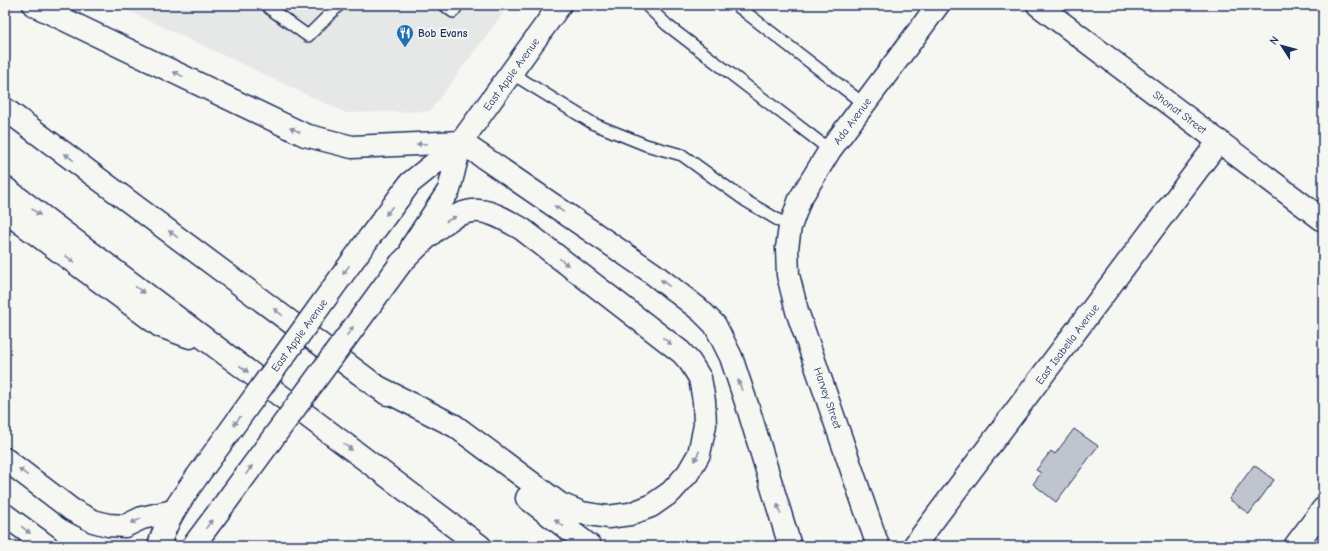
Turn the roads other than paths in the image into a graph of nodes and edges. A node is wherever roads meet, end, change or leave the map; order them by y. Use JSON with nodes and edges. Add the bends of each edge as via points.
{"nodes":[{"id":1,"x":34,"y":5,"type":"edge"},
{"id":2,"x":339,"y":5,"type":"edge"},
{"id":3,"x":444,"y":5,"type":"edge"},
{"id":4,"x":458,"y":5,"type":"edge"},
{"id":5,"x":560,"y":5,"type":"edge"},
{"id":6,"x":646,"y":5,"type":"edge"},
{"id":7,"x":736,"y":5,"type":"edge"},
{"id":8,"x":938,"y":5,"type":"edge"},
{"id":9,"x":1038,"y":5,"type":"edge"},
{"id":10,"x":268,"y":6,"type":"edge"},
{"id":11,"x":512,"y":73,"type":"junction"},
{"id":12,"x":864,"y":104,"type":"junction"},
{"id":13,"x":5,"y":108,"type":"edge"},
{"id":14,"x":1219,"y":141,"type":"junction"},
{"id":15,"x":461,"y":142,"type":"junction"},
{"id":16,"x":830,"y":150,"type":"junction"},
{"id":17,"x":5,"y":188,"type":"edge"},
{"id":18,"x":5,"y":211,"type":"edge"},
{"id":19,"x":1323,"y":220,"type":"edge"},
{"id":20,"x":789,"y":238,"type":"junction"},
{"id":21,"x":401,"y":263,"type":"junction"},
{"id":22,"x":214,"y":346,"type":"junction"},
{"id":23,"x":376,"y":386,"type":"junction"},
{"id":24,"x":5,"y":459,"type":"edge"},
{"id":25,"x":1323,"y":509,"type":"edge"},
{"id":26,"x":173,"y":511,"type":"junction"},
{"id":27,"x":5,"y":515,"type":"edge"},
{"id":28,"x":47,"y":546,"type":"edge"},
{"id":29,"x":159,"y":546,"type":"edge"},
{"id":30,"x":193,"y":546,"type":"edge"},
{"id":31,"x":480,"y":546,"type":"edge"},
{"id":32,"x":590,"y":546,"type":"edge"},
{"id":33,"x":790,"y":546,"type":"edge"},
{"id":34,"x":878,"y":546,"type":"edge"},
{"id":35,"x":914,"y":546,"type":"edge"},
{"id":36,"x":1295,"y":546,"type":"edge"}],
"edges":[{"from":15,"to":1,"type":"main road","one_way":true,"via":[[352,147],[305,135]]},
{"from":2,"to":10,"type":"lane","via":[[308,36]]},
{"from":3,"to":4,"type":"lane","via":[[453,12]]},
{"from":5,"to":11,"type":"main road","name":"East Apple Avenue"},
{"from":6,"to":16,"type":"lane","via":[[667,25]]},
{"from":7,"to":12,"type":"lane"},
{"from":8,"to":12,"type":"main road","name":"Ada Avenue"},
{"from":9,"to":14,"type":"main road","name":"Shonat Street"},
{"from":11,"to":15,"type":"main road","name":"East Apple Avenue"},
{"from":11,"to":20,"type":"lane","via":[[594,124],[646,145],[682,155],[746,201]]},
{"from":12,"to":16,"type":"main road","name":"Ada Avenue"},
{"from":23,"to":13,"type":"main road","one_way":true},
{"from":14,"to":19,"type":"main road","name":"Shonat Street"},
{"from":14,"to":35,"type":"main road","name":"East Isabella Avenue"},
{"from":15,"to":21,"type":"main road","name":"East Apple Avenue","via":[[449,190]]},
{"from":15,"to":26,"type":"main road","name":"East Apple Avenue","one_way":true,"bridge":true,"via":[[410,183]]},
{"from":33,"to":15,"type":"main road","one_way":true,"via":[[749,411],[730,357],[715,325],[651,272]]},
{"from":16,"to":20,"type":"main road","name":"Ada Avenue","via":[[800,199]]},
{"from":17,"to":22,"type":"main road","one_way":true},
{"from":18,"to":22,"type":"main road","one_way":true,"via":[[160,326]]},
{"from":20,"to":34,"type":"main road","name":"Harvey Street","via":[[788,275],[797,311]]},
{"from":21,"to":23,"type":"main road","one_way":true,"via":[[445,222],[463,212],[479,210],[500,217],[522,229],[681,352],[690,362],[700,378],[704,401],[705,425],[700,454],[671,492],[652,506],[630,514],[608,517],[582,513],[560,504],[455,426]]},
{"from":30,"to":21,"type":"main road","name":"East Apple Avenue","one_way":true,"bridge":true},
{"from":22,"to":31,"type":"main road","one_way":true},
{"from":32,"to":23,"type":"main road","one_way":true},
{"from":26,"to":24,"type":"main road","one_way":true,"via":[[142,518],[125,526],[93,521],[72,510]]},
{"from":25,"to":36,"type":"main road"},
{"from":26,"to":29,"type":"main road","name":"East Apple Avenue"},
{"from":27,"to":28,"type":"main road","one_way":true}]}
